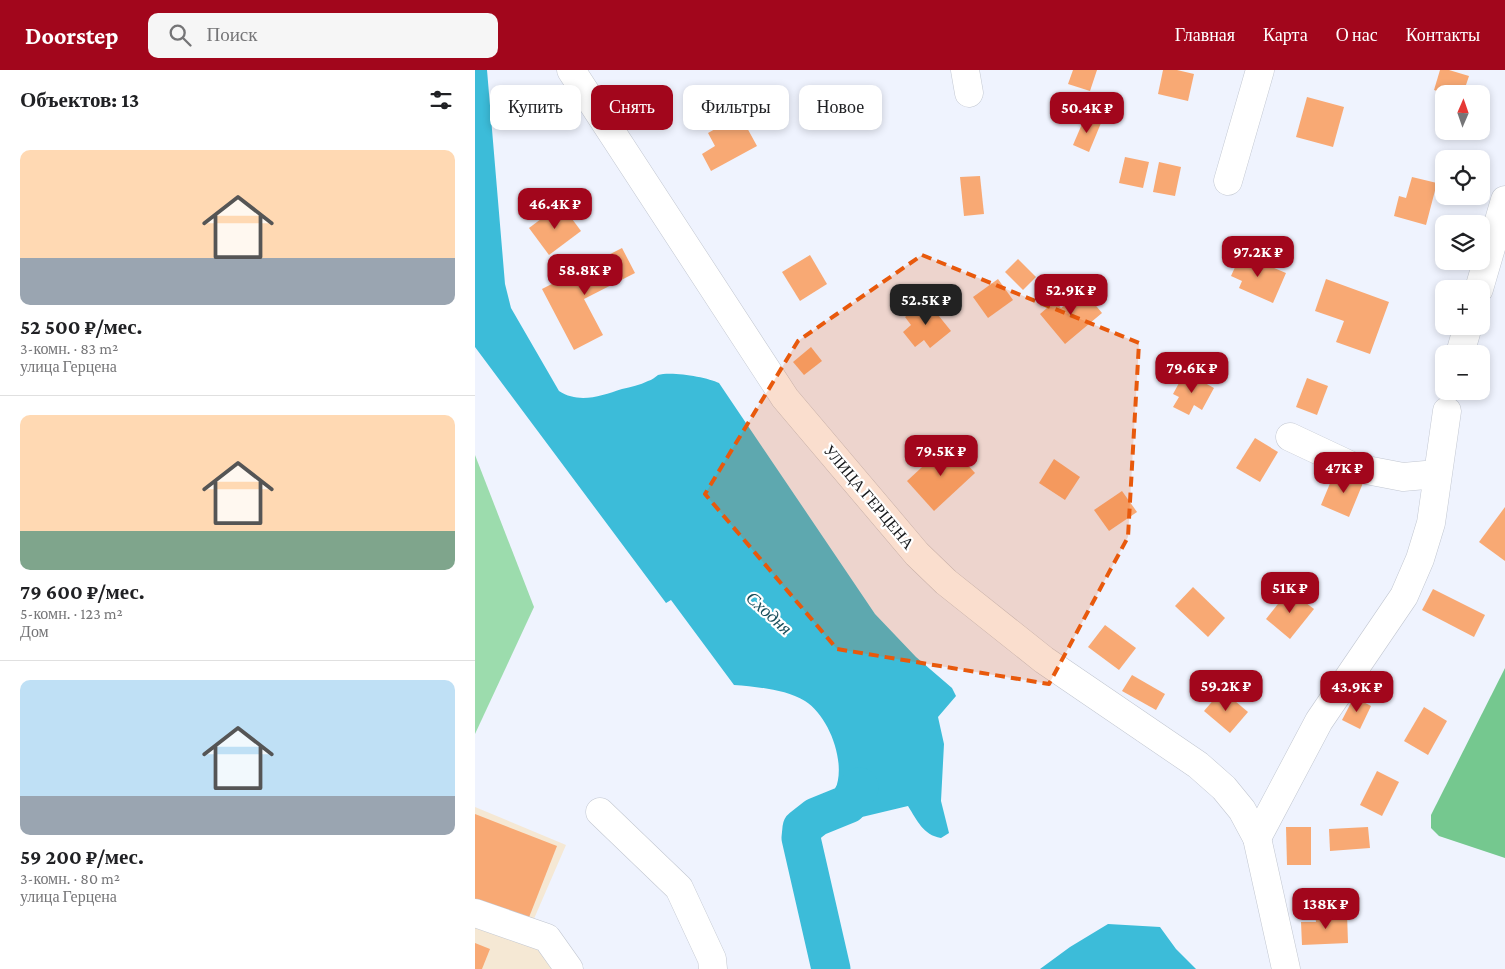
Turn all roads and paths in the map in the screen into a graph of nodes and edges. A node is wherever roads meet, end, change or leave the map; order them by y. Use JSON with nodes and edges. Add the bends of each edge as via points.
{"nodes":[{"id":1,"x":571,"y":70,"type":"edge"},
{"id":2,"x":1260,"y":70,"type":"edge"},
{"id":3,"x":1228,"y":181,"type":"dead end"},
{"id":4,"x":1505,"y":200,"type":"edge"},
{"id":5,"x":1482,"y":280,"type":"edge"},
{"id":6,"x":1447,"y":411,"type":"dead end"},
{"id":7,"x":1290,"y":437,"type":"dead end"},
{"id":8,"x":1437,"y":474,"type":"junction"},
{"id":9,"x":601,"y":812,"type":"dead end"},
{"id":10,"x":1257,"y":838,"type":"junction"},
{"id":11,"x":475,"y":913,"type":"edge"},
{"id":12,"x":569,"y":969,"type":"edge"},
{"id":13,"x":713,"y":969,"type":"edge"},
{"id":14,"x":1286,"y":969,"type":"edge"}],
"edges":[{"from":1,"to":10,"type":"street","name":"УЛИЦА ГЕРЦЕНА","via":[[785,398],[917,554],[946,582],[1044,660],[1198,765],[1224,788],[1242,810]]},
{"from":2,"to":3,"type":"street"},
{"from":4,"to":5,"type":"street"},
{"from":6,"to":8,"type":"street"},
{"from":7,"to":8,"type":"street","via":[[1356,468],[1403,477]]},
{"from":8,"to":10,"type":"street","via":[[1428,532],[1404,596],[1319,721]]},
{"from":9,"to":13,"type":"street","via":[[679,888],[712,959]]},
{"from":10,"to":14,"type":"street","name":"УЛИЦА ГЕРЦЕНА"},
{"from":11,"to":12,"type":"street","via":[[547,938]]}]}
